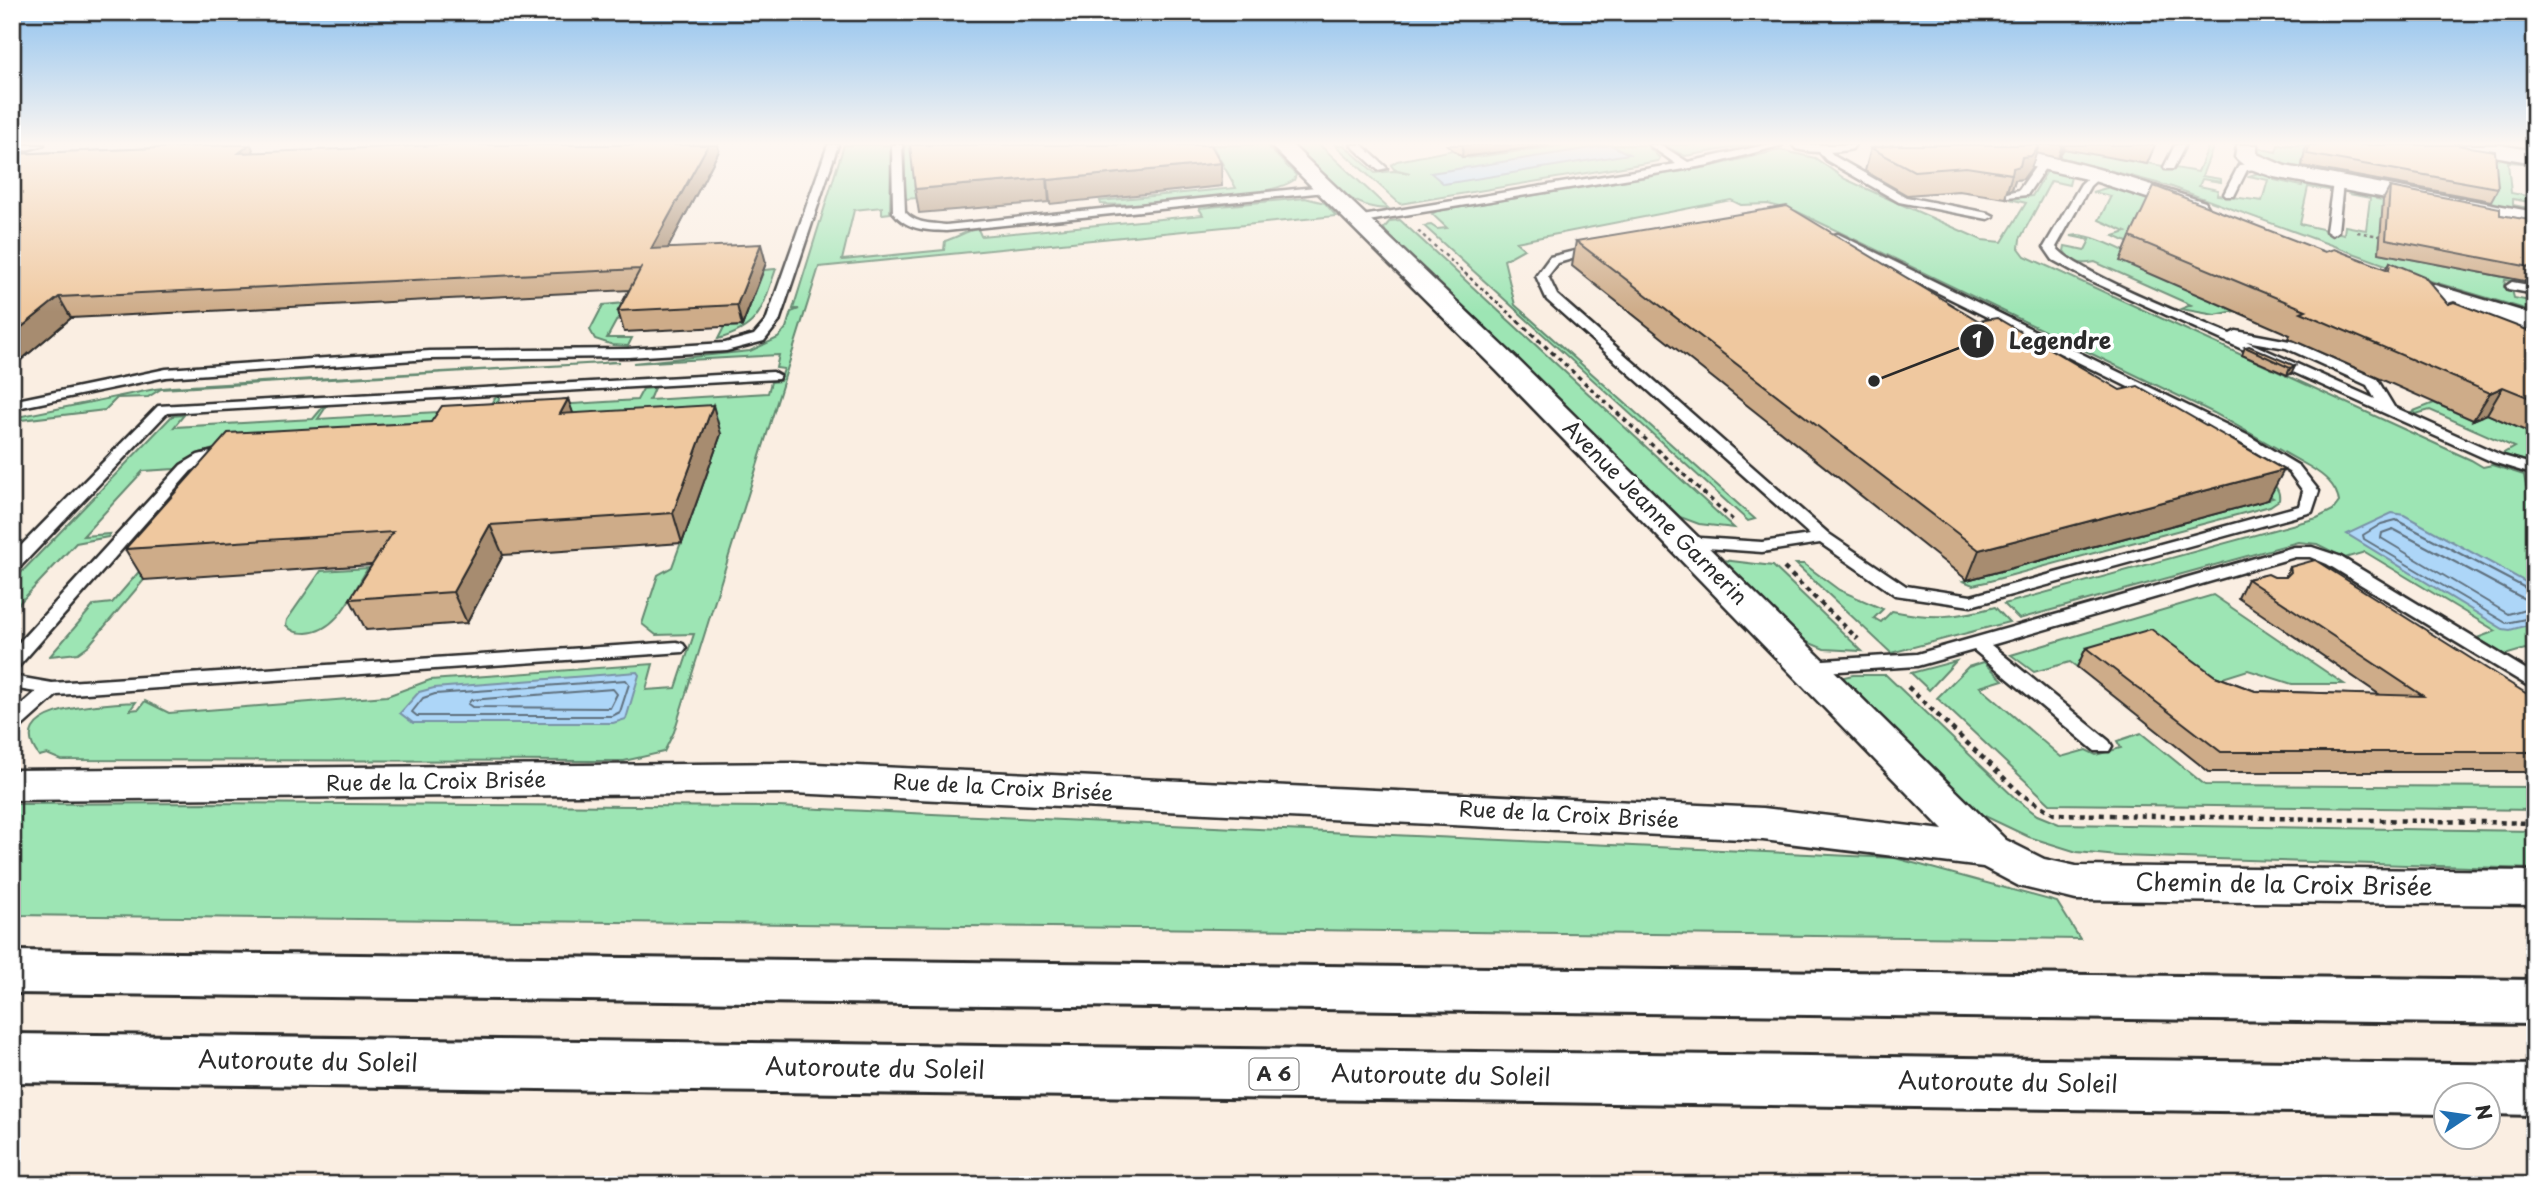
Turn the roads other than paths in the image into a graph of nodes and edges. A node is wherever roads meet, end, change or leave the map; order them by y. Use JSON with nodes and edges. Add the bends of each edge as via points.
{"nodes":[{"id":1,"x":814,"y":201,"type":"edge"},
{"id":2,"x":899,"y":201,"type":"edge"},
{"id":3,"x":1210,"y":201,"type":"edge"},
{"id":4,"x":1337,"y":201,"type":"edge"},
{"id":5,"x":1473,"y":201,"type":"edge"},
{"id":6,"x":1908,"y":201,"type":"edge"},
{"id":7,"x":2076,"y":201,"type":"edge"},
{"id":8,"x":2209,"y":201,"type":"edge"},
{"id":9,"x":2225,"y":201,"type":"edge"},
{"id":10,"x":2336,"y":201,"type":"edge"},
{"id":11,"x":2436,"y":201,"type":"edge"},
{"id":12,"x":2223,"y":204,"type":"joint"},
{"id":13,"x":1988,"y":216,"type":"dead end"},
{"id":14,"x":2535,"y":219,"type":"edge"},
{"id":15,"x":1356,"y":220,"type":"junction"},
{"id":16,"x":2332,"y":231,"type":"dead end"},
{"id":17,"x":1826,"y":233,"type":"edge"},
{"id":18,"x":1615,"y":242,"type":"edge"},
{"id":19,"x":2376,"y":273,"type":"edge"},
{"id":20,"x":2512,"y":286,"type":"dead end"},
{"id":21,"x":2535,"y":290,"type":"edge"},
{"id":22,"x":2535,"y":323,"type":"edge"},
{"id":23,"x":774,"y":376,"type":"dead end"},
{"id":24,"x":12,"y":405,"type":"edge"},
{"id":25,"x":250,"y":450,"type":"edge"},
{"id":26,"x":2535,"y":470,"type":"edge"},
{"id":27,"x":1823,"y":538,"type":"junction"},
{"id":28,"x":1685,"y":542,"type":"junction"},
{"id":29,"x":12,"y":565,"type":"edge"},
{"id":30,"x":2238,"y":568,"type":"junction"},
{"id":31,"x":2260,"y":582,"type":"edge"},
{"id":32,"x":1978,"y":643,"type":"junction"},
{"id":33,"x":677,"y":648,"type":"dead end"},
{"id":34,"x":12,"y":662,"type":"edge"},
{"id":35,"x":1808,"y":667,"type":"junction"},
{"id":36,"x":12,"y":682,"type":"edge"},
{"id":37,"x":2535,"y":684,"type":"edge"},
{"id":38,"x":52,"y":689,"type":"junction"},
{"id":39,"x":12,"y":724,"type":"edge"},
{"id":40,"x":2102,"y":746,"type":"dead end"},
{"id":41,"x":12,"y":785,"type":"edge"},
{"id":42,"x":1991,"y":852,"type":"junction"},
{"id":43,"x":2034,"y":874,"type":"joint"},
{"id":44,"x":2535,"y":888,"type":"edge"},
{"id":45,"x":12,"y":972,"type":"edge"},
{"id":46,"x":2535,"y":1002,"type":"edge"},
{"id":47,"x":12,"y":1058,"type":"edge"},
{"id":48,"x":2535,"y":1090,"type":"edge"}],
"edges":[{"from":1,"to":24,"type":"lane","via":[[772,322],[759,338],[726,347],[430,355],[166,373]]},
{"from":2,"to":3,"type":"lane","via":[[904,221],[946,228]]},
{"from":4,"to":15,"type":"street","name":"Avenue Jeanne Garnerin"},
{"from":5,"to":15,"type":"lane"},
{"from":6,"to":13,"type":"lane"},
{"from":7,"to":26,"type":"lane","via":[[2050,247],[2056,257],[2212,331],[2280,342],[2313,355],[2372,382],[2388,410],[2498,459]]},
{"from":8,"to":12,"type":"street"},
{"from":9,"to":12,"type":"lane"},
{"from":10,"to":16,"type":"lane"},
{"from":11,"to":14,"type":"street"},
{"from":15,"to":28,"type":"street","name":"Avenue Jeanne Garnerin"},
{"from":17,"to":27,"type":"lane","via":[[2244,439],[2294,469],[2311,491],[2306,509],[1971,601],[1901,591]]},
{"from":18,"to":27,"type":"lane","via":[[1554,260],[1542,276],[1552,297]]},
{"from":19,"to":22,"type":"street"},
{"from":20,"to":21,"type":"lane"},
{"from":23,"to":29,"type":"lane","via":[[163,409]]},
{"from":25,"to":34,"type":"lane","via":[[203,458],[186,468]]},
{"from":27,"to":28,"type":"lane","via":[[1762,547]]},
{"from":28,"to":35,"type":"street","name":"Avenue Jeanne Garnerin"},
{"from":30,"to":31,"type":"lane"},
{"from":30,"to":32,"type":"lane"},
{"from":30,"to":37,"type":"lane","via":[[2294,552],[2312,552],[2333,560]]},
{"from":32,"to":35,"type":"lane","via":[[1917,660]]},
{"from":32,"to":40,"type":"lane"},
{"from":33,"to":38,"type":"lane"},
{"from":35,"to":42,"type":"street","name":"Avenue Jeanne Garnerin"},
{"from":36,"to":38,"type":"lane"},
{"from":38,"to":39,"type":"lane"},
{"from":41,"to":42,"type":"street","name":"Rue de la Croix Brisée","via":[[793,778],[1763,824]]},
{"from":42,"to":43,"type":"street","name":"Avenue Jeanne Garnerin"},
{"from":43,"to":44,"type":"street","name":"Chemin de la Croix Brisée","via":[[2076,883]]},
{"from":45,"to":46,"type":"highway"},
{"from":47,"to":48,"type":"highway","name":"Autoroute du Soleil","number":"A 6"}]}
